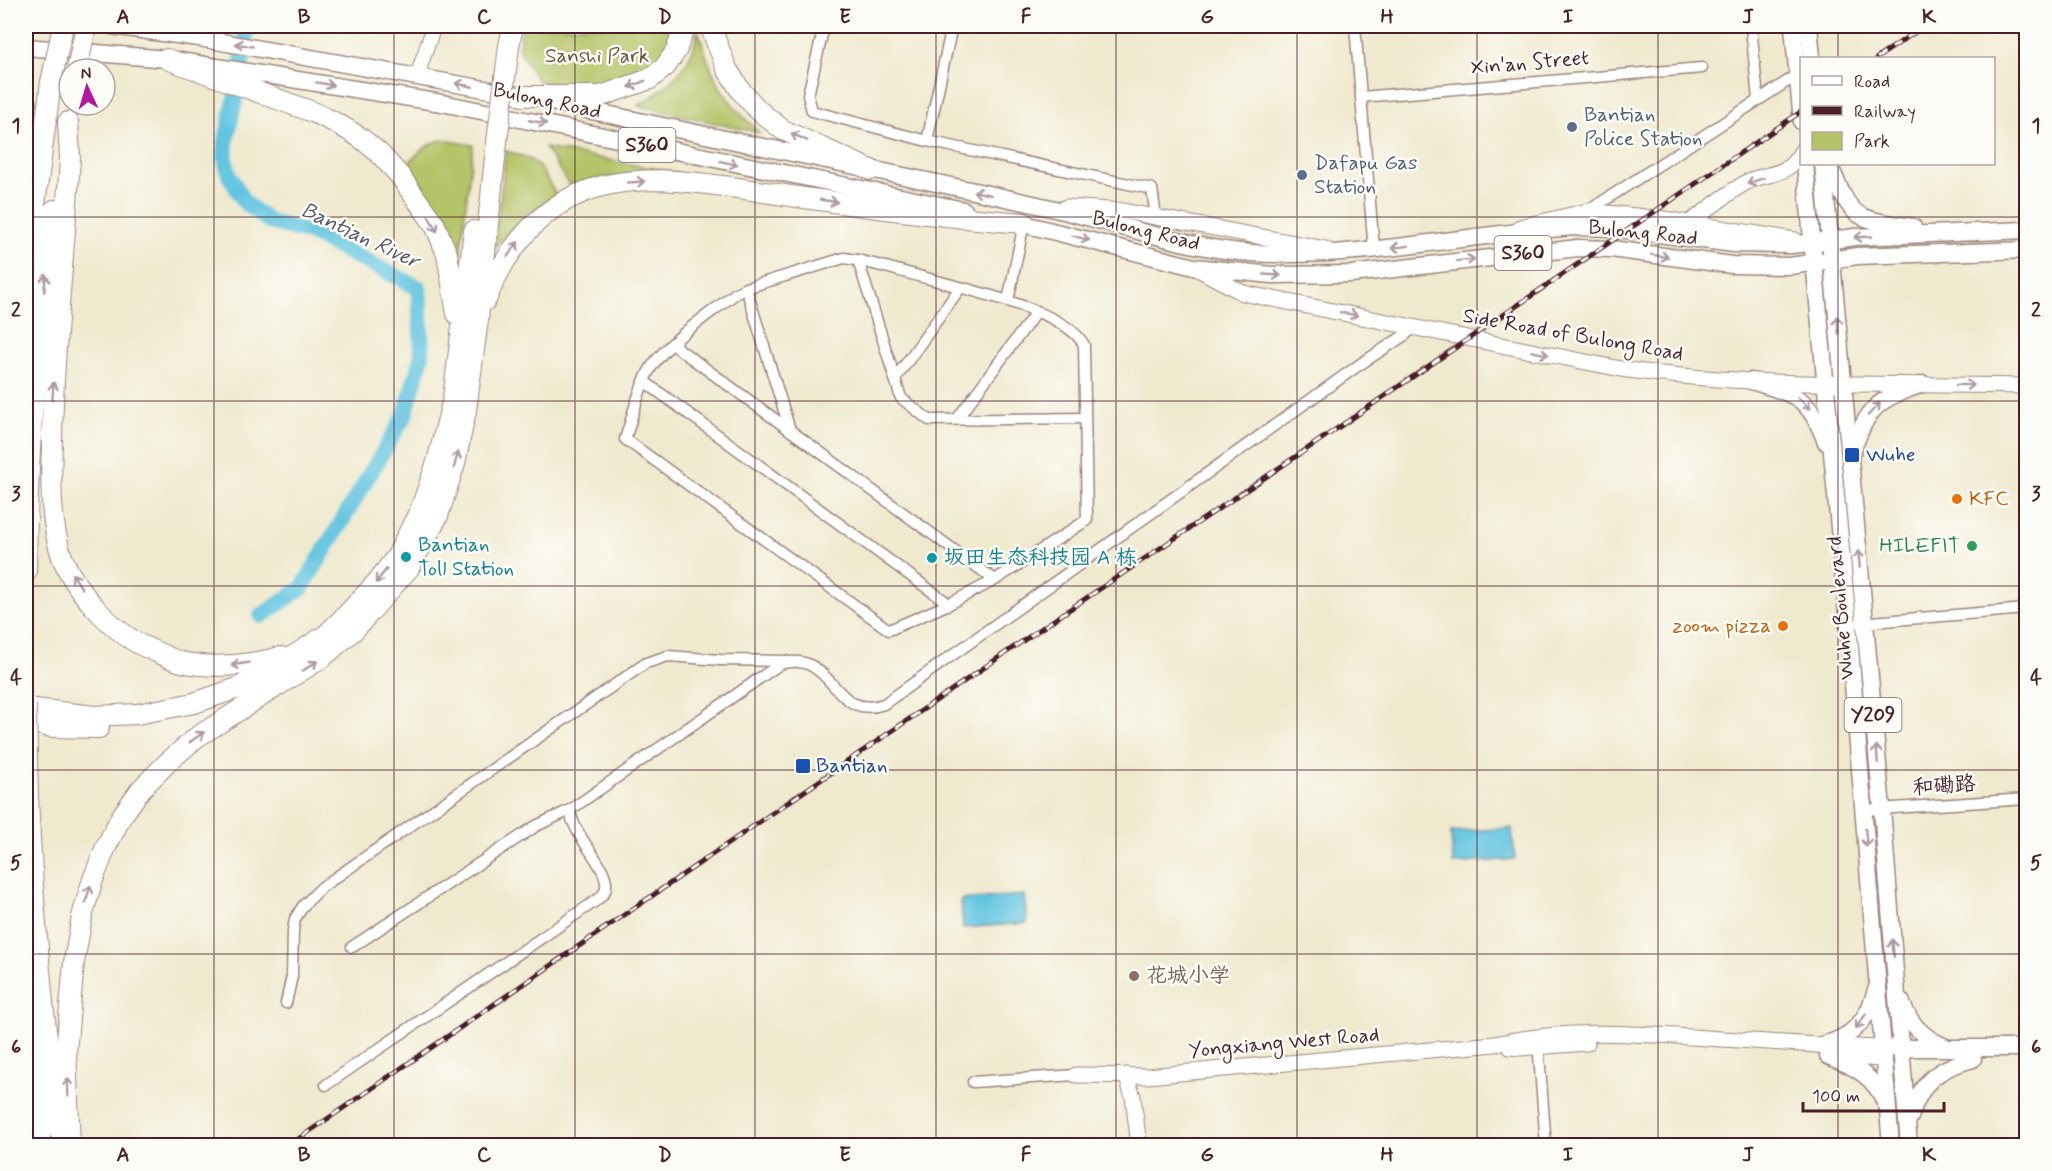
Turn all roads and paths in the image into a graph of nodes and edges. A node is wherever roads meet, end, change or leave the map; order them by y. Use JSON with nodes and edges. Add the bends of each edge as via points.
{"nodes":[{"id":1,"x":63,"y":26,"type":"edge"},
{"id":2,"x":86,"y":26,"type":"edge"},
{"id":3,"x":112,"y":26,"type":"edge"},
{"id":4,"x":434,"y":26,"type":"edge"},
{"id":5,"x":513,"y":26,"type":"edge"},
{"id":6,"x":685,"y":26,"type":"edge"},
{"id":7,"x":710,"y":26,"type":"edge"},
{"id":8,"x":824,"y":26,"type":"edge"},
{"id":9,"x":952,"y":26,"type":"edge"},
{"id":10,"x":1355,"y":26,"type":"edge"},
{"id":11,"x":1751,"y":26,"type":"edge"},
{"id":12,"x":1792,"y":26,"type":"edge"},
{"id":13,"x":1809,"y":26,"type":"edge"},
{"id":14,"x":503,"y":38,"type":"edge"},
{"id":15,"x":26,"y":47,"type":"edge"},
{"id":16,"x":80,"y":57,"type":"edge"},
{"id":17,"x":1812,"y":57,"type":"edge"},
{"id":18,"x":167,"y":59,"type":"junction"},
{"id":19,"x":1702,"y":68,"type":"dead end"},
{"id":20,"x":1797,"y":75,"type":"junction"},
{"id":21,"x":417,"y":76,"type":"junction"},
{"id":22,"x":51,"y":82,"type":"junction"},
{"id":23,"x":522,"y":96,"type":"junction"},
{"id":24,"x":1361,"y":97,"type":"junction"},
{"id":25,"x":1758,"y":100,"type":"junction"},
{"id":26,"x":1800,"y":103,"type":"edge"},
{"id":27,"x":68,"y":117,"type":"edge"},
{"id":28,"x":69,"y":117,"type":"edge"},
{"id":29,"x":927,"y":141,"type":"junction"},
{"id":30,"x":1800,"y":153,"type":"edge"},
{"id":31,"x":488,"y":155,"type":"junction"},
{"id":32,"x":1805,"y":165,"type":"edge"},
{"id":33,"x":1822,"y":165,"type":"edge"},
{"id":34,"x":1829,"y":165,"type":"edge"},
{"id":35,"x":871,"y":170,"type":"junction"},
{"id":36,"x":26,"y":184,"type":"edge"},
{"id":37,"x":1039,"y":205,"type":"junction"},
{"id":38,"x":1588,"y":211,"type":"junction"},
{"id":39,"x":1156,"y":217,"type":"junction"},
{"id":40,"x":1024,"y":223,"type":"junction"},
{"id":41,"x":1689,"y":223,"type":"junction"},
{"id":42,"x":2026,"y":230,"type":"edge"},
{"id":43,"x":1950,"y":233,"type":"junction"},
{"id":44,"x":1488,"y":236,"type":"junction"},
{"id":45,"x":1830,"y":240,"type":"junction"},
{"id":46,"x":1813,"y":243,"type":"junction"},
{"id":47,"x":1374,"y":250,"type":"junction"},
{"id":48,"x":2026,"y":250,"type":"edge"},
{"id":49,"x":1350,"y":253,"type":"junction"},
{"id":50,"x":858,"y":260,"type":"junction"},
{"id":51,"x":1832,"y":260,"type":"junction"},
{"id":52,"x":1815,"y":263,"type":"junction"},
{"id":53,"x":1194,"y":267,"type":"junction"},
{"id":54,"x":26,"y":272,"type":"edge"},
{"id":55,"x":746,"y":288,"type":"junction"},
{"id":56,"x":960,"y":288,"type":"junction"},
{"id":57,"x":1008,"y":301,"type":"junction"},
{"id":58,"x":1036,"y":311,"type":"junction"},
{"id":59,"x":478,"y":320,"type":"junction"},
{"id":60,"x":1412,"y":326,"type":"junction"},
{"id":61,"x":672,"y":344,"type":"junction"},
{"id":62,"x":460,"y":346,"type":"junction"},
{"id":63,"x":896,"y":379,"type":"junction"},
{"id":64,"x":1751,"y":381,"type":"junction"},
{"id":65,"x":645,"y":382,"type":"junction"},
{"id":66,"x":1826,"y":383,"type":"junction"},
{"id":67,"x":1843,"y":383,"type":"junction"},
{"id":68,"x":1923,"y":384,"type":"junction"},
{"id":69,"x":2026,"y":386,"type":"edge"},
{"id":70,"x":1085,"y":418,"type":"junction"},
{"id":71,"x":957,"y":419,"type":"junction"},
{"id":72,"x":790,"y":430,"type":"junction"},
{"id":73,"x":1850,"y":458,"type":"junction"},
{"id":74,"x":1833,"y":460,"type":"junction"},
{"id":75,"x":26,"y":572,"type":"edge"},
{"id":76,"x":995,"y":580,"type":"junction"},
{"id":77,"x":949,"y":604,"type":"junction"},
{"id":78,"x":2026,"y":609,"type":"edge"},
{"id":79,"x":1856,"y":623,"type":"junction"},
{"id":80,"x":298,"y":653,"type":"junction"},
{"id":81,"x":792,"y":661,"type":"junction"},
{"id":82,"x":261,"y":697,"type":"junction"},
{"id":83,"x":26,"y":707,"type":"edge"},
{"id":84,"x":26,"y":722,"type":"edge"},
{"id":85,"x":27,"y":755,"type":"edge"},
{"id":86,"x":2026,"y":800,"type":"edge"},
{"id":87,"x":1882,"y":809,"type":"junction"},
{"id":88,"x":570,"y":810,"type":"junction"},
{"id":89,"x":1864,"y":810,"type":"junction"},
{"id":90,"x":352,"y":947,"type":"dead end"},
{"id":91,"x":1878,"y":977,"type":"junction"},
{"id":92,"x":1896,"y":981,"type":"junction"},
{"id":93,"x":286,"y":1004,"type":"dead end"},
{"id":94,"x":26,"y":1019,"type":"edge"},
{"id":95,"x":1538,"y":1041,"type":"junction"},
{"id":96,"x":2026,"y":1048,"type":"edge"},
{"id":97,"x":1956,"y":1049,"type":"junction"},
{"id":98,"x":1825,"y":1050,"type":"junction"},
{"id":99,"x":1883,"y":1053,"type":"junction"},
{"id":100,"x":1902,"y":1053,"type":"junction"},
{"id":101,"x":2026,"y":1058,"type":"edge"},
{"id":102,"x":1973,"y":1059,"type":"junction"},
{"id":103,"x":1076,"y":1075,"type":"joint"},
{"id":104,"x":1126,"y":1075,"type":"junction"},
{"id":105,"x":973,"y":1082,"type":"dead end"},
{"id":106,"x":326,"y":1085,"type":"dead end"},
{"id":107,"x":1888,"y":1114,"type":"junction"},
{"id":108,"x":1909,"y":1136,"type":"edge"},
{"id":109,"x":1890,"y":1139,"type":"edge"},
{"id":110,"x":41,"y":1146,"type":"edge"},
{"id":111,"x":61,"y":1146,"type":"edge"},
{"id":112,"x":70,"y":1146,"type":"edge"},
{"id":113,"x":1129,"y":1146,"type":"edge"},
{"id":114,"x":1138,"y":1146,"type":"edge"},
{"id":115,"x":1546,"y":1146,"type":"edge"}],
"edges":[{"from":1,"to":22,"type":"highway","bridge":true},
{"from":2,"to":16,"type":"highway","bridge":true},
{"from":21,"to":3,"type":"main road","name":"Bulong Road","number":"S360","one_way":true},
{"from":4,"to":21,"type":"street"},
{"from":5,"to":14,"type":"highway"},
{"from":6,"to":23,"type":"highway","one_way":true,"via":[[676,51],[650,79],[601,96]]},
{"from":35,"to":7,"type":"highway","one_way":true,"via":[[783,130],[758,110],[727,69]]},
{"from":8,"to":29,"type":"street","via":[[808,95],[812,111]]},
{"from":9,"to":29,"type":"street"},
{"from":10,"to":24,"type":"street"},
{"from":11,"to":25,"type":"street"},
{"from":12,"to":20,"type":"main road"},
{"from":13,"to":17,"type":"main road"},
{"from":14,"to":31,"type":"highway"},
{"from":15,"to":18,"type":"main road","number":"S360"},
{"from":18,"to":40,"type":"main road","name":"Bulong Road","number":"S360","one_way":true,"via":[[453,105]]},
{"from":18,"to":62,"type":"highway","one_way":true,"via":[[314,112],[361,138],[380,154],[435,225],[452,278]]},
{"from":19,"to":24,"type":"street","name":"Xin'an Street"},
{"from":20,"to":25,"type":"street"},
{"from":20,"to":26,"type":"main road"},
{"from":23,"to":21,"type":"main road","name":"Bulong Road","number":"S360","one_way":true},
{"from":22,"to":36,"type":"highway"},
{"from":22,"to":54,"type":"highway"},
{"from":23,"to":35,"type":"main road","name":"Bulong Road","number":"S360"},
{"from":24,"to":47,"type":"street"},
{"from":25,"to":38,"type":"street"},
{"from":75,"to":27,"type":"highway","one_way":true,"via":[[33,411],[47,258]]},
{"from":80,"to":28,"type":"highway","one_way":true,"via":[[229,666],[181,662],[137,644],[100,614],[63,558],[53,509],[52,417],[70,157]]},
{"from":29,"to":39,"type":"street","via":[[1152,189]]},
{"from":30,"to":41,"type":"main road","one_way":true,"via":[[1784,171],[1748,182]]},
{"from":31,"to":59,"type":"highway"},
{"from":31,"to":62,"type":"highway"},
{"from":32,"to":46,"type":"main road","name":"Wuhe Boulevard","number":"Y209"},
{"from":33,"to":45,"type":"main road","name":"Wuhe Boulevard","number":"Y209"},
{"from":34,"to":43,"type":"main road","via":[[1844,199],[1860,216]]},
{"from":37,"to":35,"type":"main road","name":"Bulong Road","number":"S360","one_way":true},
{"from":37,"to":39,"type":"main road"},
{"from":37,"to":49,"type":"main road","name":"Bulong Road","number":"S360","via":[[1198,246],[1277,254]]},
{"from":38,"to":41,"type":"main road"},
{"from":38,"to":44,"type":"main road"},
{"from":39,"to":49,"type":"main road"},
{"from":40,"to":53,"type":"main road","name":"Bulong Road","number":"S360","one_way":true},
{"from":40,"to":57,"type":"street"},
{"from":59,"to":40,"type":"highway","one_way":true,"via":[[505,259],[537,221],[560,204],[600,187],[659,180],[696,183],[908,213]]},
{"from":41,"to":46,"type":"main road"},
{"from":42,"to":43,"type":"main road","name":"Bulong Road","number":"S360"},
{"from":43,"to":45,"type":"main road","name":"Bulong Road","number":"S360","one_way":true},
{"from":44,"to":46,"type":"main road","name":"Bulong Road","number":"S360","via":[[1595,227],[1734,244]]},
{"from":44,"to":47,"type":"main road","name":"Bulong Road","number":"S360","one_way":true},
{"from":45,"to":46,"type":"main road","name":"Bulong Road","number":"S360"},
{"from":45,"to":51,"type":"main road","name":"Wuhe Boulevard","number":"Y209"},
{"from":46,"to":52,"type":"main road","name":"Wuhe Boulevard","number":"Y209"},
{"from":47,"to":49,"type":"main road","name":"Bulong Road","number":"S360"},
{"from":48,"to":51,"type":"main road","name":"Bulong Road","number":"S360"},
{"from":50,"to":55,"type":"street","via":[[844,258]]},
{"from":50,"to":56,"type":"street"},
{"from":50,"to":63,"type":"street"},
{"from":51,"to":52,"type":"main road","name":"Bulong Road","number":"S360"},
{"from":67,"to":51,"type":"main road","name":"Wuhe Boulevard","number":"Y209","one_way":true},
{"from":53,"to":52,"type":"main road","name":"Bulong Road","number":"S360","one_way":true,"via":[[1272,275],[1352,274],[1578,248],[1732,264]]},
{"from":52,"to":66,"type":"main road","name":"Wuhe Boulevard","number":"Y209"},
{"from":53,"to":60,"type":"main road","name":"Side Road of Bulong Road","one_way":true,"via":[[1243,293]]},
{"from":55,"to":61,"type":"street"},
{"from":55,"to":72,"type":"street"},
{"from":56,"to":57,"type":"street"},
{"from":56,"to":63,"type":"street"},
{"from":57,"to":58,"type":"street"},
{"from":58,"to":70,"type":"street","via":[[1069,329],[1084,345]]},
{"from":58,"to":71,"type":"street"},
{"from":82,"to":59,"type":"highway","one_way":true,"via":[[323,657],[354,630],[409,568],[438,516],[455,463]]},
{"from":60,"to":64,"type":"main road","name":"Side Road of Bulong Road","one_way":true,"via":[[1621,369]]},
{"from":60,"to":81,"type":"street","via":[[1405,335],[884,704],[864,708],[853,704],[820,671]]},
{"from":61,"to":65,"type":"street","via":[[654,363]]},
{"from":61,"to":72,"type":"street"},
{"from":62,"to":80,"type":"highway","one_way":true,"via":[[438,462],[397,556],[326,635]]},
{"from":63,"to":71,"type":"street","via":[[901,398],[929,420]]},
{"from":64,"to":66,"type":"main road","name":"Side Road of Bulong Road"},
{"from":64,"to":74,"type":"main road","one_way":true,"via":[[1788,392],[1804,402],[1816,416]]},
{"from":65,"to":77,"type":"street"},
{"from":65,"to":77,"type":"street","via":[[624,440],[889,630]]},
{"from":66,"to":67,"type":"main road","name":"Side Road of Bulong Road"},
{"from":66,"to":74,"type":"main road","name":"Wuhe Boulevard","number":"Y209"},
{"from":67,"to":68,"type":"main road","name":"Side Road of Bulong Road"},
{"from":67,"to":73,"type":"main road","name":"Wuhe Boulevard","number":"Y209"},
{"from":68,"to":69,"type":"main road","name":"Side Road of Bulong Road","one_way":true},
{"from":73,"to":68,"type":"main road","one_way":true,"via":[[1861,426],[1875,407],[1894,393]]},
{"from":70,"to":71,"type":"street"},
{"from":70,"to":76,"type":"street","via":[[1087,520]]},
{"from":72,"to":76,"type":"street"},
{"from":79,"to":73,"type":"main road","name":"Wuhe Boulevard","number":"Y209","one_way":true},
{"from":74,"to":79,"type":"main road","name":"Wuhe Boulevard","number":"Y209"},
{"from":76,"to":77,"type":"street"},
{"from":78,"to":79,"type":"street"},
{"from":87,"to":79,"type":"main road","name":"Wuhe Boulevard","number":"Y209","one_way":true},
{"from":79,"to":89,"type":"main road","name":"Wuhe Boulevard","number":"Y209"},
{"from":80,"to":83,"type":"highway","via":[[238,688],[194,703],[137,714],[94,716]]},
{"from":81,"to":88,"type":"street","via":[[768,671]]},
{"from":81,"to":93,"type":"street","via":[[668,656],[646,663],[322,887],[295,919],[292,976]]},
{"from":82,"to":84,"type":"highway","via":[[195,715],[134,725],[51,727]]},
{"from":112,"to":82,"type":"highway","one_way":true,"via":[[66,1052],[74,962],[82,917],[105,849],[141,789],[169,761],[197,737]]},
{"from":83,"to":85,"type":"highway","bridge":true},
{"from":85,"to":111,"type":"highway","via":[[35,925]]},
{"from":86,"to":87,"type":"street","name":"和磡路"},
{"from":87,"to":89,"type":"street","name":"和磡路"},
{"from":92,"to":87,"type":"main road","name":"Wuhe Boulevard","number":"Y209","one_way":true},
{"from":88,"to":90,"type":"street","via":[[536,826]]},
{"from":88,"to":106,"type":"street","via":[[571,819],[605,876],[604,893]]},
{"from":89,"to":91,"type":"main road","name":"Wuhe Boulevard","number":"Y209","one_way":true},
{"from":91,"to":92,"type":"main road"},
{"from":91,"to":98,"type":"main road","one_way":true,"via":[[1874,998],[1857,1028]]},
{"from":91,"to":99,"type":"main road","name":"Wuhe Boulevard","number":"Y209"},
{"from":92,"to":97,"type":"main road","via":[[1906,1015],[1920,1032],[1937,1044]]},
{"from":92,"to":100,"type":"main road","name":"Wuhe Boulevard","number":"Y209"},
{"from":94,"to":110,"type":"highway"},
{"from":95,"to":98,"type":"main road","name":"Yongxiang West Road","via":[[1605,1032]]},
{"from":95,"to":104,"type":"main road","name":"Yongxiang West Road"},
{"from":95,"to":115,"type":"street"},
{"from":96,"to":97,"type":"main road"},
{"from":97,"to":100,"type":"main road"},
{"from":98,"to":99,"type":"main road","name":"Yongxiang West Road"},
{"from":98,"to":107,"type":"main road","via":[[1870,1079],[1881,1093]]},
{"from":99,"to":100,"type":"main road"},
{"from":99,"to":107,"type":"main road","number":"Y209"},
{"from":100,"to":102,"type":"main road"},
{"from":100,"to":108,"type":"main road","number":"Y209"},
{"from":101,"to":102,"type":"main road"},
{"from":102,"to":108,"type":"main road","via":[[1949,1067],[1923,1086],[1914,1105]]},
{"from":103,"to":104,"type":"main road","name":"Yongxiang West Road"},
{"from":103,"to":105,"type":"street"},
{"from":104,"to":113,"type":"main road"},
{"from":104,"to":114,"type":"main road","via":[[1133,1097]]},
{"from":107,"to":109,"type":"main road","number":"Y209"},
{"from":108,"to":109,"type":"main road"}]}
